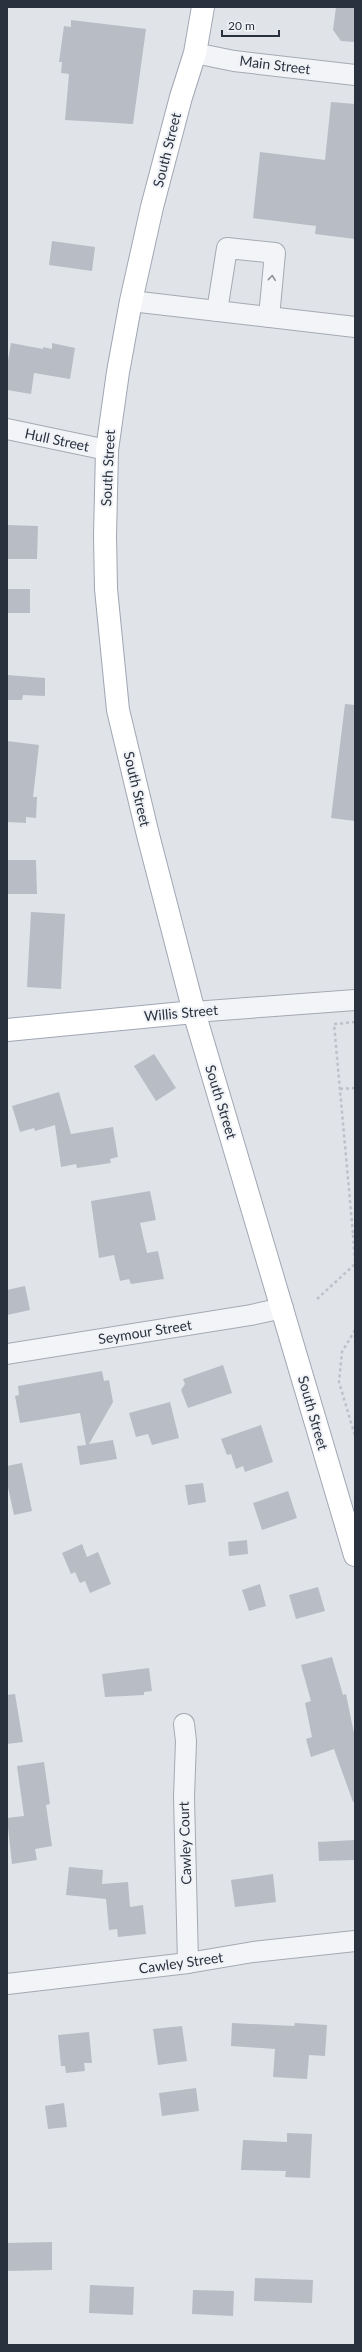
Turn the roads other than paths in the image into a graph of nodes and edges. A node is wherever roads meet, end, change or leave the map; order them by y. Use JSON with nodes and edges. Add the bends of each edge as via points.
{"nodes":[{"id":1,"x":203,"y":7,"type":"edge"},
{"id":2,"x":195,"y":53,"type":"junction"},
{"id":3,"x":355,"y":75,"type":"edge"},
{"id":4,"x":131,"y":301,"type":"junction"},
{"id":5,"x":217,"y":311,"type":"junction"},
{"id":6,"x":269,"y":317,"type":"junction"},
{"id":7,"x":355,"y":327,"type":"edge"},
{"id":8,"x":7,"y":429,"type":"edge"},
{"id":9,"x":106,"y":450,"type":"junction"},
{"id":10,"x":355,"y":1000,"type":"edge"},
{"id":11,"x":194,"y":1012,"type":"junction"},
{"id":12,"x":7,"y":1030,"type":"edge"},
{"id":13,"x":283,"y":1308,"type":"junction"},
{"id":14,"x":7,"y":1354,"type":"edge"},
{"id":15,"x":355,"y":1555,"type":"edge"},
{"id":16,"x":184,"y":1724,"type":"dead end"},
{"id":17,"x":355,"y":1942,"type":"edge"},
{"id":18,"x":188,"y":1963,"type":"junction"},
{"id":19,"x":7,"y":1984,"type":"edge"}],
"edges":[{"from":1,"to":2,"type":"main road","name":"South Street"},
{"from":2,"to":3,"type":"street","name":"Main Street"},
{"from":2,"to":4,"type":"main road","name":"South Street","via":[[181,97]]},
{"from":4,"to":5,"type":"street"},
{"from":4,"to":9,"type":"main road","name":"South Street"},
{"from":5,"to":6,"type":"street"},
{"from":6,"to":5,"type":"street","one_way":true,"via":[[275,253],[227,248]]},
{"from":6,"to":7,"type":"street"},
{"from":8,"to":9,"type":"street","name":"Hull Street"},
{"from":9,"to":11,"type":"main road","name":"South Street","via":[[106,589],[118,710]]},
{"from":10,"to":11,"type":"street","name":"Willis Street"},
{"from":11,"to":12,"type":"main road","name":"Willis Street"},
{"from":11,"to":13,"type":"main road","name":"South Street"},
{"from":13,"to":14,"type":"street","name":"Seymour Street"},
{"from":13,"to":15,"type":"main road","name":"South Street"},
{"from":16,"to":18,"type":"street","name":"Cawley Court"},
{"from":17,"to":18,"type":"street","name":"Cawley Street","via":[[252,1952]]},
{"from":18,"to":19,"type":"street","name":"Cawley Street"}]}
